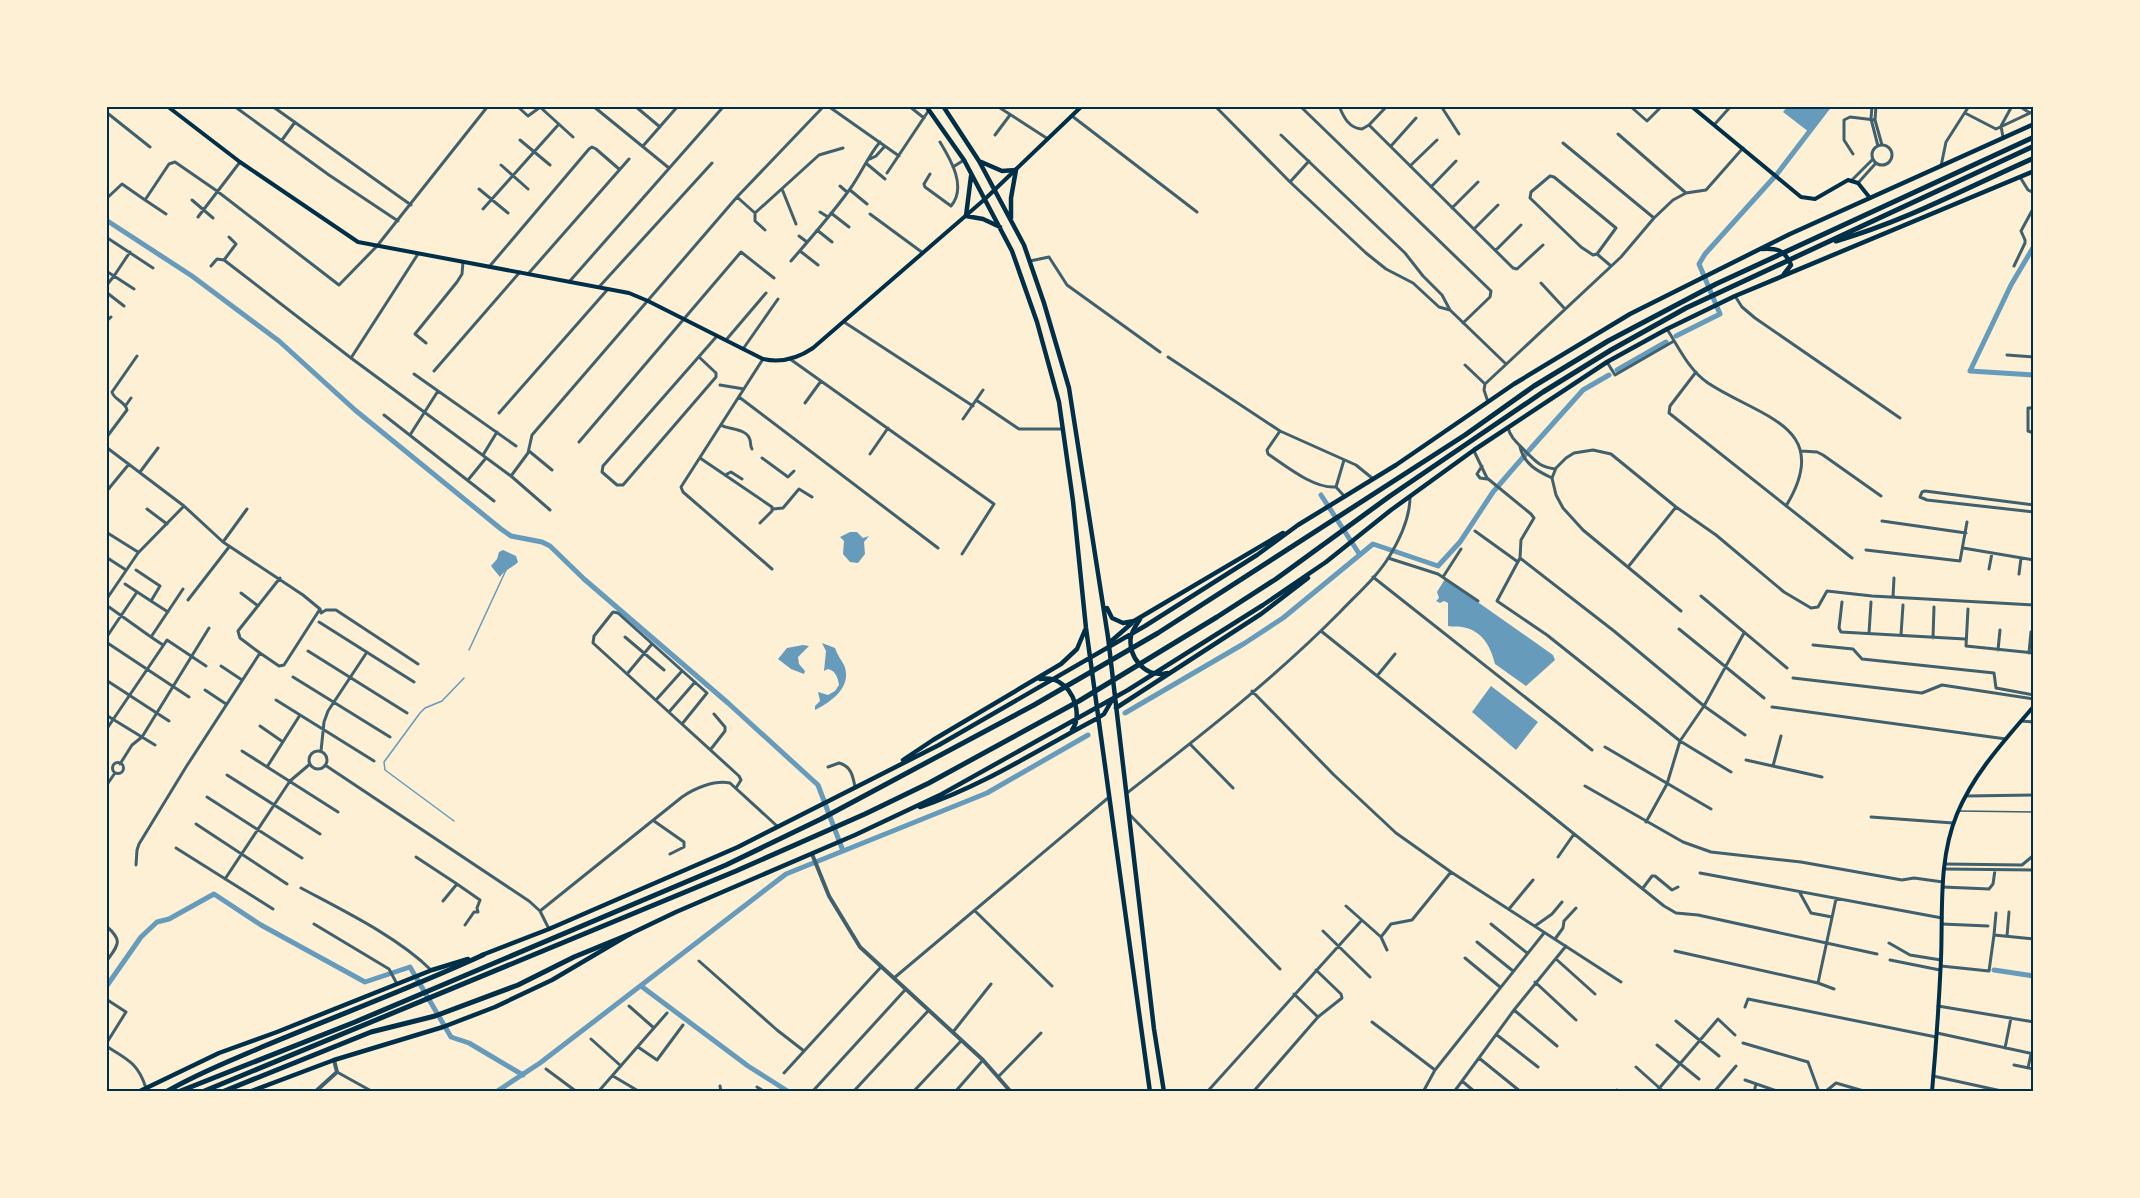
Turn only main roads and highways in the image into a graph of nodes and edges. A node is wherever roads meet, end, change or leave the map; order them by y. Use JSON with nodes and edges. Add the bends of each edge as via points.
{"nodes":[{"id":1,"x":167,"y":106,"type":"edge"},
{"id":2,"x":943,"y":106,"type":"edge"},
{"id":3,"x":1082,"y":106,"type":"edge"},
{"id":4,"x":1691,"y":106,"type":"edge"},
{"id":5,"x":928,"y":108,"type":"edge"},
{"id":6,"x":2034,"y":124,"type":"edge"},
{"id":7,"x":2034,"y":137,"type":"edge"},
{"id":8,"x":966,"y":139,"type":"junction"},
{"id":9,"x":2034,"y":146,"type":"edge"},
{"id":10,"x":955,"y":147,"type":"junction"},
{"id":11,"x":2034,"y":158,"type":"edge"},
{"id":12,"x":979,"y":161,"type":"junction"},
{"id":13,"x":1016,"y":170,"type":"junction"},
{"id":14,"x":2034,"y":171,"type":"edge"},
{"id":15,"x":971,"y":174,"type":"junction"},
{"id":16,"x":995,"y":190,"type":"junction"},
{"id":17,"x":1870,"y":198,"type":"junction"},
{"id":18,"x":985,"y":199,"type":"junction"},
{"id":19,"x":966,"y":216,"type":"junction"},
{"id":20,"x":1011,"y":220,"type":"junction"},
{"id":21,"x":1000,"y":227,"type":"junction"},
{"id":22,"x":1024,"y":245,"type":"junction"},
{"id":23,"x":1820,"y":245,"type":"junction"},
{"id":24,"x":1757,"y":250,"type":"junction"},
{"id":25,"x":1012,"y":251,"type":"junction"},
{"id":26,"x":1775,"y":280,"type":"junction"},
{"id":27,"x":1298,"y":525,"type":"junction"},
{"id":28,"x":1326,"y":562,"type":"junction"},
{"id":29,"x":1103,"y":600,"type":"junction"},
{"id":30,"x":1141,"y":618,"type":"junction"},
{"id":31,"x":1134,"y":621,"type":"junction"},
{"id":32,"x":1086,"y":628,"type":"junction"},
{"id":33,"x":1109,"y":643,"type":"junction"},
{"id":34,"x":1092,"y":667,"type":"junction"},
{"id":35,"x":1176,"y":670,"type":"junction"},
{"id":36,"x":1038,"y":679,"type":"junction"},
{"id":37,"x":1115,"y":692,"type":"junction"},
{"id":38,"x":2034,"y":706,"type":"edge"},
{"id":39,"x":1116,"y":708,"type":"junction"},
{"id":40,"x":1098,"y":718,"type":"junction"},
{"id":41,"x":1071,"y":732,"type":"junction"},
{"id":42,"x":888,"y":770,"type":"junction"},
{"id":43,"x":896,"y":815,"type":"junction"},
{"id":44,"x":630,"y":934,"type":"junction"},
{"id":45,"x":483,"y":955,"type":"junction"},
{"id":46,"x":138,"y":1092,"type":"edge"},
{"id":47,"x":166,"y":1092,"type":"edge"},
{"id":48,"x":178,"y":1092,"type":"edge"},
{"id":49,"x":202,"y":1092,"type":"edge"},
{"id":50,"x":222,"y":1092,"type":"edge"},
{"id":51,"x":249,"y":1092,"type":"edge"},
{"id":52,"x":1150,"y":1092,"type":"edge"},
{"id":53,"x":1164,"y":1092,"type":"edge"},
{"id":54,"x":1932,"y":1092,"type":"edge"}],
"edges":[{"from":1,"to":19,"type":"main road","via":[[350,238],[629,293],[775,362],[813,348]]},
{"from":2,"to":8,"type":"main road"},
{"from":3,"to":13,"type":"main road"},
{"from":4,"to":17,"type":"main road","via":[[1801,197],[1819,197],[1852,180]]},
{"from":5,"to":10,"type":"main road"},
{"from":6,"to":17,"type":"main road"},
{"from":7,"to":48,"type":"highway","via":[[1716,284],[1608,341],[1158,633],[1024,711],[821,819],[717,869],[366,1018]]},
{"from":8,"to":10,"type":"main road"},
{"from":8,"to":12,"type":"main road"},
{"from":9,"to":23,"type":"highway"},
{"from":10,"to":15,"type":"main road"},
{"from":11,"to":23,"type":"highway","via":[[1898,220]]},
{"from":12,"to":13,"type":"main road","via":[[1002,171]]},
{"from":12,"to":16,"type":"main road"},
{"from":13,"to":16,"type":"main road"},
{"from":13,"to":20,"type":"main road"},
{"from":14,"to":26,"type":"main road"},
{"from":15,"to":18,"type":"main road"},
{"from":15,"to":19,"type":"main road"},
{"from":16,"to":18,"type":"main road"},
{"from":16,"to":20,"type":"main road"},
{"from":17,"to":24,"type":"main road"},
{"from":18,"to":19,"type":"main road"},
{"from":18,"to":21,"type":"main road"},
{"from":19,"to":21,"type":"main road"},
{"from":20,"to":22,"type":"main road"},
{"from":21,"to":25,"type":"main road"},
{"from":22,"to":25,"type":"main road"},
{"from":22,"to":29,"type":"main road","via":[[1069,388]]},
{"from":23,"to":49,"type":"highway","via":[[1686,308],[1611,350],[1543,392],[1217,617],[1079,701],[929,783],[736,871]]},
{"from":24,"to":26,"type":"main road","via":[[1776,249],[1786,255],[1790,268]]},
{"from":24,"to":27,"type":"main road","via":[[1597,333],[1374,480]]},
{"from":25,"to":32,"type":"main road","via":[[1044,344],[1064,429]]},
{"from":26,"to":28,"type":"main road","via":[[1713,306],[1607,362],[1410,495]]},
{"from":27,"to":30,"type":"main road"},
{"from":27,"to":42,"type":"main road","via":[[1099,654]]},
{"from":28,"to":35,"type":"main road","via":[[1280,601]]},
{"from":28,"to":43,"type":"main road","via":[[1128,690],[942,794]]},
{"from":29,"to":31,"type":"main road","via":[[1112,618],[1123,623]]},
{"from":29,"to":33,"type":"main road"},
{"from":30,"to":31,"type":"main road"},
{"from":30,"to":35,"type":"main road","via":[[1131,636],[1138,662],[1143,669],[1158,675]]},
{"from":31,"to":33,"type":"main road"},
{"from":32,"to":34,"type":"main road"},
{"from":32,"to":36,"type":"main road","via":[[1070,658]]},
{"from":33,"to":34,"type":"main road"},
{"from":33,"to":37,"type":"main road"},
{"from":34,"to":40,"type":"main road"},
{"from":35,"to":39,"type":"main road"},
{"from":36,"to":41,"type":"main road","via":[[1059,681],[1066,688],[1078,717]]},
{"from":36,"to":42,"type":"main road"},
{"from":37,"to":39,"type":"main road"},
{"from":37,"to":40,"type":"main road","via":[[1109,707]]},
{"from":38,"to":54,"type":"main road","via":[[1988,760],[1953,823],[1943,867]]},
{"from":39,"to":53,"type":"main road"},
{"from":40,"to":41,"type":"main road"},
{"from":40,"to":52,"type":"main road"},
{"from":41,"to":43,"type":"main road","via":[[999,773],[944,799]]},
{"from":42,"to":45,"type":"main road","via":[[715,858]]},
{"from":43,"to":44,"type":"main road"},
{"from":44,"to":50,"type":"highway","via":[[518,985],[438,1015],[371,1032]]},
{"from":44,"to":51,"type":"main road","via":[[546,984],[446,1026],[334,1060]]},
{"from":45,"to":46,"type":"main road","via":[[432,970],[219,1053]]},
{"from":45,"to":47,"type":"highway","via":[[195,1076]]}]}
